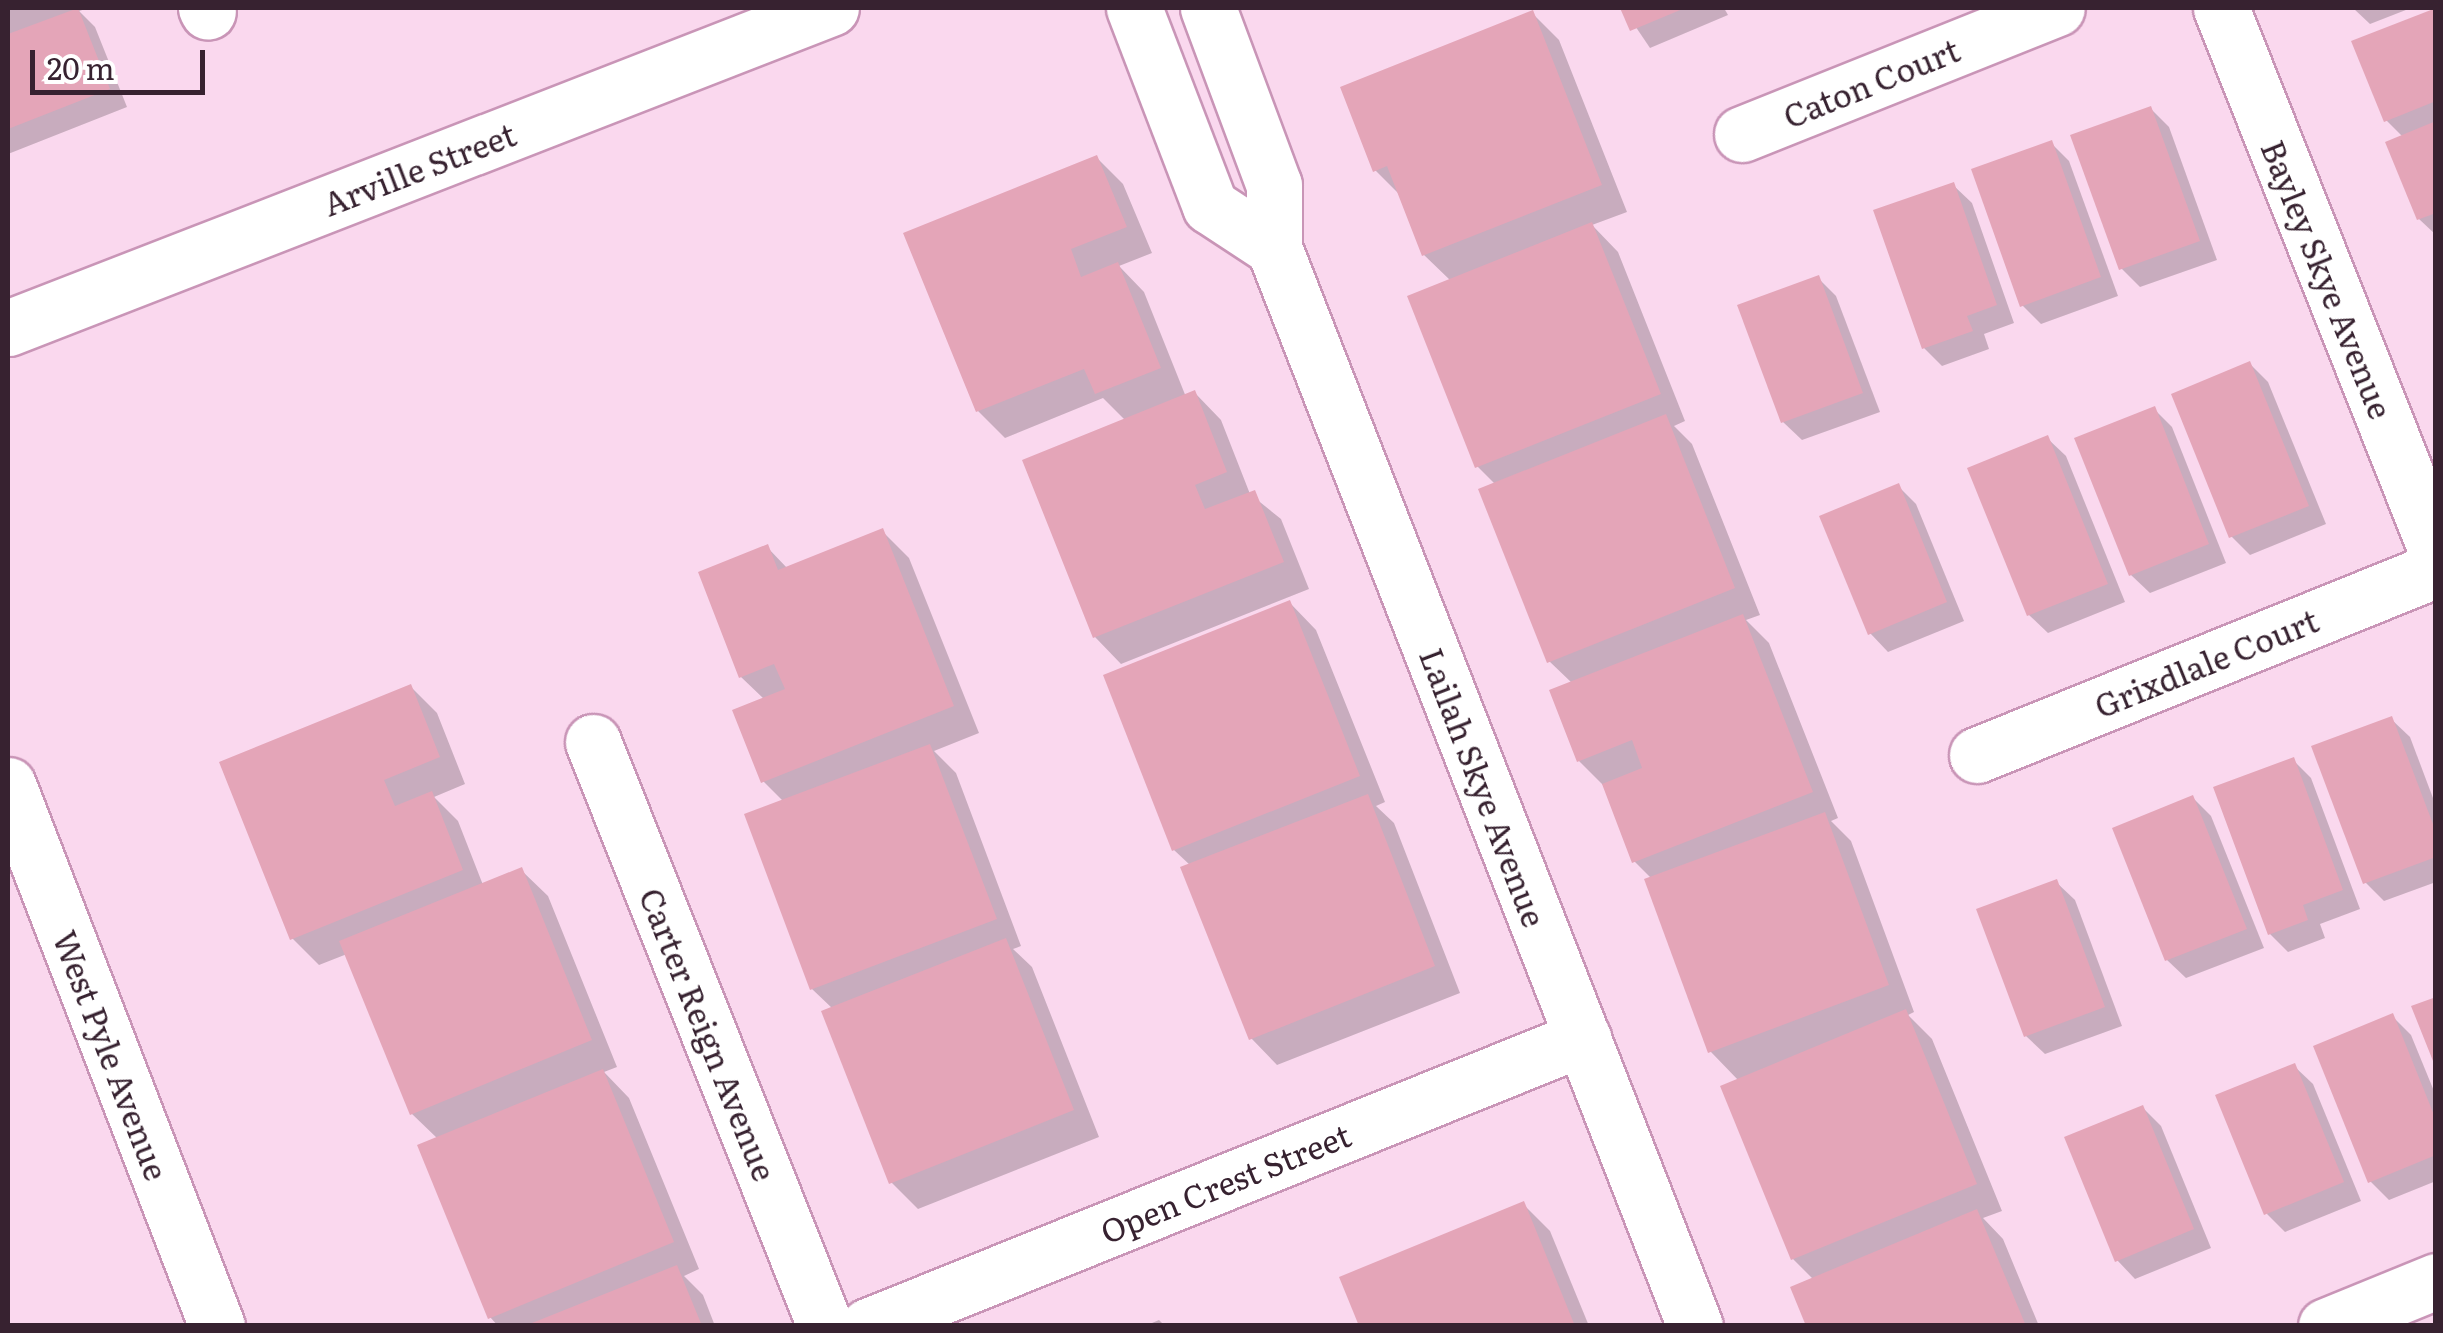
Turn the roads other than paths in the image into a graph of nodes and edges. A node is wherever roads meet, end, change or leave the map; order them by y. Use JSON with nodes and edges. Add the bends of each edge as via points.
{"nodes":[{"id":1,"x":831,"y":8,"type":"edge"},
{"id":2,"x":1134,"y":8,"type":"edge"},
{"id":3,"x":1208,"y":8,"type":"edge"},
{"id":4,"x":2056,"y":8,"type":"edge"},
{"id":5,"x":2221,"y":8,"type":"edge"},
{"id":6,"x":1742,"y":134,"type":"dead end"},
{"id":7,"x":1274,"y":248,"type":"junction"},
{"id":8,"x":8,"y":328,"type":"edge"},
{"id":9,"x":2436,"y":550,"type":"edge"},
{"id":10,"x":2436,"y":570,"type":"edge"},
{"id":11,"x":593,"y":742,"type":"dead end"},
{"id":12,"x":1977,"y":755,"type":"dead end"},
{"id":13,"x":8,"y":785,"type":"edge"},
{"id":14,"x":1583,"y":1038,"type":"junction"},
{"id":15,"x":2436,"y":1281,"type":"edge"},
{"id":16,"x":217,"y":1326,"type":"edge"},
{"id":17,"x":825,"y":1326,"type":"edge"},
{"id":18,"x":868,"y":1326,"type":"edge"},
{"id":19,"x":1695,"y":1326,"type":"edge"},
{"id":20,"x":2326,"y":1326,"type":"edge"}],
"edges":[{"from":1,"to":8,"type":"street","name":"Arville Street"},
{"from":2,"to":7,"type":"street","via":[[1210,206]]},
{"from":3,"to":7,"type":"street","name":"Lailah Skye Avenue","via":[[1274,184]]},
{"from":4,"to":6,"type":"street","name":"Caton Court"},
{"from":5,"to":9,"type":"street","name":"Bayley Skye Avenue"},
{"from":7,"to":14,"type":"street","name":"Lailah Skye Avenue"},
{"from":10,"to":12,"type":"street","name":"Grixdlale Court"},
{"from":11,"to":17,"type":"street","name":"Carter Reign Avenue"},
{"from":13,"to":16,"type":"street","name":"West Pyle Avenue"},
{"from":14,"to":18,"type":"street","name":"Open Crest Street"},
{"from":14,"to":19,"type":"street","name":"Lailah Skye Avenue"},
{"from":15,"to":20,"type":"street"}]}
